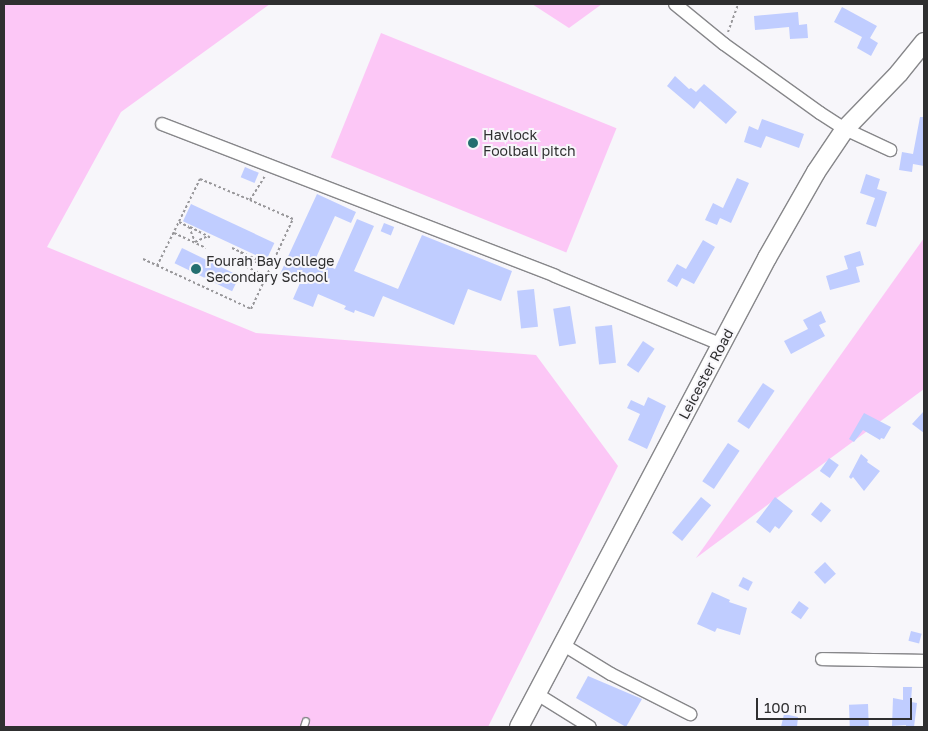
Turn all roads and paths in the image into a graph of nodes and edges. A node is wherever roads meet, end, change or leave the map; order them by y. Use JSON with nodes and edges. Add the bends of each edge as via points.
{"nodes":[{"id":1,"x":675,"y":4,"type":"edge"},
{"id":2,"x":738,"y":4,"type":"edge"},
{"id":3,"x":924,"y":42,"type":"edge"},
{"id":4,"x":724,"y":44,"type":"junction"},
{"id":5,"x":162,"y":124,"type":"dead end"},
{"id":6,"x":845,"y":128,"type":"junction"},
{"id":7,"x":890,"y":150,"type":"dead end"},
{"id":8,"x":271,"y":165,"type":"junction"},
{"id":9,"x":250,"y":200,"type":"junction"},
{"id":10,"x":179,"y":222,"type":"junction"},
{"id":11,"x":189,"y":227,"type":"junction"},
{"id":12,"x":173,"y":233,"type":"junction"},
{"id":13,"x":208,"y":236,"type":"junction"},
{"id":14,"x":211,"y":239,"type":"dead end"},
{"id":15,"x":195,"y":242,"type":"junction"},
{"id":16,"x":206,"y":248,"type":"dead end"},
{"id":17,"x":232,"y":248,"type":"dead end"},
{"id":18,"x":241,"y":252,"type":"junction"},
{"id":19,"x":228,"y":258,"type":"dead end"},
{"id":20,"x":143,"y":259,"type":"dead end"},
{"id":21,"x":260,"y":262,"type":"junction"},
{"id":22,"x":157,"y":266,"type":"junction"},
{"id":23,"x":246,"y":266,"type":"junction"},
{"id":24,"x":271,"y":266,"type":"junction"},
{"id":25,"x":266,"y":276,"type":"junction"},
{"id":26,"x":722,"y":345,"type":"junction"},
{"id":27,"x":562,"y":644,"type":"junction"},
{"id":28,"x":822,"y":659,"type":"dead end"},
{"id":29,"x":924,"y":661,"type":"edge"},
{"id":30,"x":536,"y":694,"type":"junction"},
{"id":31,"x":690,"y":714,"type":"dead end"},
{"id":32,"x":519,"y":727,"type":"edge"},
{"id":33,"x":590,"y":727,"type":"edge"}],
"edges":[{"from":1,"to":4,"type":"street"},
{"from":2,"to":4,"type":"path"},
{"from":3,"to":6,"type":"street","name":"Leicester Road","via":[[900,73]]},
{"from":4,"to":6,"type":"street"},
{"from":5,"to":8,"type":"street"},
{"from":6,"to":7,"type":"street"},
{"from":6,"to":26,"type":"street","name":"Leicester Road","via":[[800,199]]},
{"from":8,"to":9,"type":"path"},
{"from":8,"to":26,"type":"street"},
{"from":9,"to":10,"type":"path","via":[[200,179]]},
{"from":9,"to":24,"type":"path","via":[[293,219]]},
{"from":10,"to":11,"type":"path"},
{"from":10,"to":12,"type":"path"},
{"from":11,"to":13,"type":"path"},
{"from":11,"to":15,"type":"path"},
{"from":12,"to":15,"type":"path"},
{"from":12,"to":22,"type":"path"},
{"from":13,"to":14,"type":"path"},
{"from":13,"to":15,"type":"path"},
{"from":15,"to":16,"type":"path"},
{"from":17,"to":18,"type":"path"},
{"from":18,"to":21,"type":"path"},
{"from":18,"to":23,"type":"path"},
{"from":19,"to":23,"type":"path"},
{"from":20,"to":22,"type":"path"},
{"from":21,"to":23,"type":"path"},
{"from":21,"to":24,"type":"path"},
{"from":22,"to":25,"type":"path","via":[[251,309]]},
{"from":23,"to":25,"type":"path"},
{"from":24,"to":25,"type":"path"},
{"from":26,"to":27,"type":"street","name":"Leicester Road"},
{"from":27,"to":30,"type":"street","name":"Leicester Road"},
{"from":27,"to":31,"type":"street","via":[[611,674]]},
{"from":28,"to":29,"type":"street"},
{"from":30,"to":32,"type":"street","name":"Leicester Road"},
{"from":30,"to":33,"type":"street"}]}
